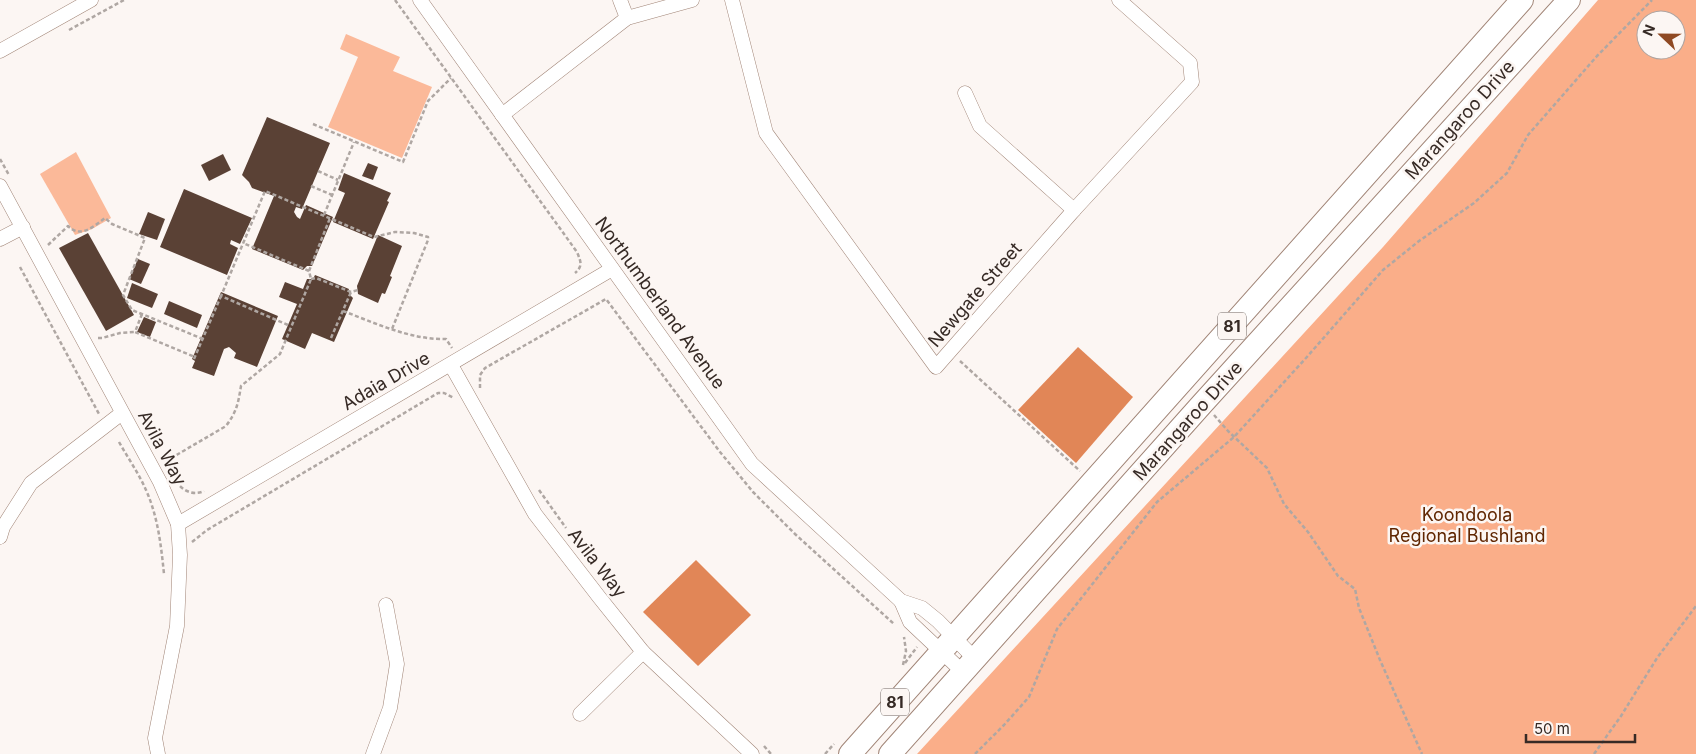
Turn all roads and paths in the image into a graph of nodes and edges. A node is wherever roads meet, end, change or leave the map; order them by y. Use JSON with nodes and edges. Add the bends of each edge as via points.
{"nodes":[{"id":1,"x":91,"y":0,"type":"edge"},
{"id":2,"x":395,"y":0,"type":"edge"},
{"id":3,"x":420,"y":0,"type":"edge"},
{"id":4,"x":620,"y":0,"type":"edge"},
{"id":5,"x":692,"y":0,"type":"edge"},
{"id":6,"x":732,"y":0,"type":"edge"},
{"id":7,"x":1119,"y":0,"type":"edge"},
{"id":8,"x":1522,"y":0,"type":"edge"},
{"id":9,"x":1535,"y":0,"type":"edge"},
{"id":10,"x":1569,"y":0,"type":"edge"},
{"id":11,"x":1652,"y":0,"type":"edge"},
{"id":12,"x":627,"y":18,"type":"junction"},
{"id":13,"x":1485,"y":41,"type":"junction"},
{"id":14,"x":0,"y":51,"type":"edge"},
{"id":15,"x":451,"y":78,"type":"junction"},
{"id":16,"x":965,"y":93,"type":"dead end"},
{"id":17,"x":502,"y":115,"type":"junction"},
{"id":18,"x":313,"y":124,"type":"dead end"},
{"id":19,"x":354,"y":142,"type":"junction"},
{"id":20,"x":318,"y":171,"type":"dead end"},
{"id":21,"x":338,"y":180,"type":"junction"},
{"id":22,"x":0,"y":186,"type":"edge"},
{"id":23,"x":311,"y":186,"type":"dead end"},
{"id":24,"x":332,"y":195,"type":"junction"},
{"id":25,"x":1074,"y":210,"type":"junction"},
{"id":26,"x":324,"y":215,"type":"junction"},
{"id":27,"x":330,"y":218,"type":"junction"},
{"id":28,"x":23,"y":227,"type":"junction"},
{"id":29,"x":0,"y":239,"type":"edge"},
{"id":30,"x":243,"y":243,"type":"junction"},
{"id":31,"x":47,"y":246,"type":"dead end"},
{"id":32,"x":20,"y":267,"type":"dead end"},
{"id":33,"x":612,"y":269,"type":"junction"},
{"id":34,"x":308,"y":270,"type":"junction"},
{"id":35,"x":574,"y":274,"type":"dead end"},
{"id":36,"x":311,"y":279,"type":"junction"},
{"id":37,"x":358,"y":290,"type":"dead end"},
{"id":38,"x":351,"y":292,"type":"junction"},
{"id":39,"x":221,"y":296,"type":"junction"},
{"id":40,"x":343,"y":311,"type":"junction"},
{"id":41,"x":142,"y":314,"type":"junction"},
{"id":42,"x":288,"y":324,"type":"dead end"},
{"id":43,"x":392,"y":328,"type":"junction"},
{"id":44,"x":135,"y":332,"type":"junction"},
{"id":45,"x":98,"y":338,"type":"dead end"},
{"id":46,"x":331,"y":338,"type":"dead end"},
{"id":47,"x":203,"y":339,"type":"junction"},
{"id":48,"x":458,"y":345,"type":"dead end"},
{"id":49,"x":950,"y":352,"type":"junction"},
{"id":50,"x":452,"y":365,"type":"junction"},
{"id":51,"x":480,"y":389,"type":"dead end"},
{"id":52,"x":457,"y":401,"type":"dead end"},
{"id":53,"x":1202,"y":404,"type":"junction"},
{"id":54,"x":122,"y":413,"type":"junction"},
{"id":55,"x":100,"y":415,"type":"dead end"},
{"id":56,"x":1234,"y":437,"type":"junction"},
{"id":57,"x":119,"y":442,"type":"dead end"},
{"id":58,"x":170,"y":468,"type":"dead end"},
{"id":59,"x":173,"y":475,"type":"dead end"},
{"id":60,"x":1092,"y":482,"type":"junction"},
{"id":61,"x":537,"y":487,"type":"dead end"},
{"id":62,"x":206,"y":490,"type":"dead end"},
{"id":63,"x":178,"y":524,"type":"junction"},
{"id":64,"x":204,"y":526,"type":"dead end"},
{"id":65,"x":207,"y":530,"type":"junction"},
{"id":66,"x":569,"y":534,"type":"dead end"},
{"id":67,"x":0,"y":537,"type":"edge"},
{"id":68,"x":187,"y":546,"type":"dead end"},
{"id":69,"x":164,"y":577,"type":"dead end"},
{"id":70,"x":901,"y":601,"type":"junction"},
{"id":71,"x":386,"y":605,"type":"dead end"},
{"id":72,"x":1696,"y":606,"type":"edge"},
{"id":73,"x":896,"y":627,"type":"dead end"},
{"id":74,"x":901,"y":633,"type":"dead end"},
{"id":75,"x":940,"y":641,"type":"junction"},
{"id":76,"x":643,"y":652,"type":"junction"},
{"id":77,"x":903,"y":665,"type":"junction"},
{"id":78,"x":969,"y":665,"type":"junction"},
{"id":79,"x":898,"y":671,"type":"dead end"},
{"id":80,"x":580,"y":714,"type":"dead end"},
{"id":81,"x":843,"y":747,"type":"edge"},
{"id":82,"x":757,"y":749,"type":"edge"},
{"id":83,"x":158,"y":754,"type":"edge"},
{"id":84,"x":373,"y":754,"type":"edge"},
{"id":85,"x":771,"y":754,"type":"edge"},
{"id":86,"x":825,"y":754,"type":"edge"},
{"id":87,"x":890,"y":754,"type":"edge"},
{"id":88,"x":975,"y":754,"type":"edge"},
{"id":89,"x":1422,"y":754,"type":"edge"},
{"id":90,"x":1594,"y":754,"type":"edge"}],
"edges":[{"from":1,"to":14,"type":"street"},
{"from":2,"to":15,"type":"path"},
{"from":3,"to":17,"type":"street","name":"Northumberland Avenue"},
{"from":4,"to":12,"type":"street"},
{"from":5,"to":12,"type":"street"},
{"from":6,"to":49,"type":"street","name":"Newgate Street","via":[[766,133],[936,368]]},
{"from":7,"to":25,"type":"street","name":"Newgate Street","via":[[1190,63],[1192,82]]},
{"from":8,"to":13,"type":"main road","name":"Marangaroo Drive","number":"81"},
{"from":9,"to":13,"type":"main road"},
{"from":10,"to":53,"type":"main road","name":"Marangaroo Drive","number":"81"},
{"from":11,"to":56,"type":"path","via":[[1597,56],[1528,135],[1507,173],[1474,203],[1383,270]]},
{"from":12,"to":17,"type":"street"},
{"from":13,"to":60,"type":"main road","name":"Marangaroo Drive","number":"81"},
{"from":15,"to":19,"type":"path","via":[[428,101],[403,162]]},
{"from":15,"to":35,"type":"path","via":[[577,252],[582,262]]},
{"from":16,"to":25,"type":"street","via":[[980,126]]},
{"from":17,"to":33,"type":"street","name":"Northumberland Avenue"},
{"from":18,"to":19,"type":"path"},
{"from":19,"to":21,"type":"path"},
{"from":20,"to":21,"type":"path"},
{"from":21,"to":24,"type":"path"},
{"from":22,"to":28,"type":"street","name":"Avila Way"},
{"from":23,"to":24,"type":"path"},
{"from":24,"to":26,"type":"path"},
{"from":25,"to":49,"type":"street","name":"Newgate Street"},
{"from":26,"to":27,"type":"path"},
{"from":26,"to":30,"type":"path","via":[[266,191]]},
{"from":27,"to":34,"type":"path"},
{"from":27,"to":43,"type":"path","via":[[374,237],[395,232],[428,237]]},
{"from":28,"to":29,"type":"street"},
{"from":28,"to":54,"type":"street","name":"Avila Way"},
{"from":30,"to":34,"type":"path"},
{"from":30,"to":39,"type":"path"},
{"from":31,"to":41,"type":"path","via":[[68,226],[84,232],[105,218],[145,238],[123,295],[132,310]]},
{"from":32,"to":55,"type":"path"},
{"from":33,"to":50,"type":"street","name":"Adaia Drive"},
{"from":33,"to":70,"type":"street","name":"Northumberland Avenue","via":[[752,464]]},
{"from":34,"to":36,"type":"path"},
{"from":36,"to":38,"type":"path"},
{"from":36,"to":58,"type":"path","via":[[280,354],[241,386],[233,418],[168,460]]},
{"from":37,"to":38,"type":"path"},
{"from":38,"to":40,"type":"path"},
{"from":39,"to":42,"type":"path"},
{"from":39,"to":47,"type":"path"},
{"from":40,"to":43,"type":"path"},
{"from":40,"to":46,"type":"path"},
{"from":41,"to":44,"type":"path"},
{"from":41,"to":47,"type":"path"},
{"from":43,"to":48,"type":"path","via":[[427,338],[446,339],[452,348]]},
{"from":44,"to":45,"type":"path"},
{"from":44,"to":47,"type":"path","via":[[195,358]]},
{"from":49,"to":60,"type":"path"},
{"from":50,"to":63,"type":"street","name":"Adaia Drive"},
{"from":50,"to":76,"type":"street","name":"Avila Way","via":[[535,514]]},
{"from":51,"to":73,"type":"path","via":[[480,375],[485,368],[606,299],[753,492]]},
{"from":52,"to":65,"type":"path","via":[[438,393]]},
{"from":53,"to":56,"type":"path"},
{"from":53,"to":78,"type":"main road","name":"Marangaroo Drive","number":"81"},
{"from":54,"to":63,"type":"street","name":"Avila Way"},
{"from":54,"to":67,"type":"street","via":[[31,483]]},
{"from":56,"to":88,"type":"path","via":[[1157,502],[1057,629],[1029,697]]},
{"from":56,"to":89,"type":"path","via":[[1267,468],[1284,504],[1338,576],[1355,589],[1376,651]]},
{"from":57,"to":69,"type":"path","via":[[146,489],[154,513]]},
{"from":59,"to":62,"type":"path","via":[[187,491],[199,494]]},
{"from":60,"to":75,"type":"main road","name":"Marangaroo Drive","number":"81"},
{"from":61,"to":66,"type":"path"},
{"from":63,"to":83,"type":"street","name":"Avila Way","via":[[180,555],[176,626],[155,738]]},
{"from":64,"to":65,"type":"path"},
{"from":65,"to":68,"type":"path"},
{"from":70,"to":75,"type":"street","name":"Northumberland Avenue","via":[[910,622]]},
{"from":70,"to":75,"type":"street","name":"Northumberland Avenue","via":[[922,608],[938,621]]},
{"from":71,"to":84,"type":"street","via":[[397,664],[390,708]]},
{"from":72,"to":90,"type":"path","via":[[1657,658]]},
{"from":74,"to":77,"type":"path","via":[[906,638]]},
{"from":75,"to":77,"type":"path"},
{"from":75,"to":78,"type":"street","name":"Northumberland Avenue"},
{"from":75,"to":81,"type":"main road","name":"Marangaroo Drive","number":"81"},
{"from":76,"to":80,"type":"street"},
{"from":76,"to":82,"type":"street","name":"Avila Way"},
{"from":77,"to":79,"type":"path"},
{"from":78,"to":87,"type":"main road","name":"Marangaroo Drive","number":"81"},
{"from":81,"to":86,"type":"path"},
{"from":82,"to":85,"type":"path"}]}
